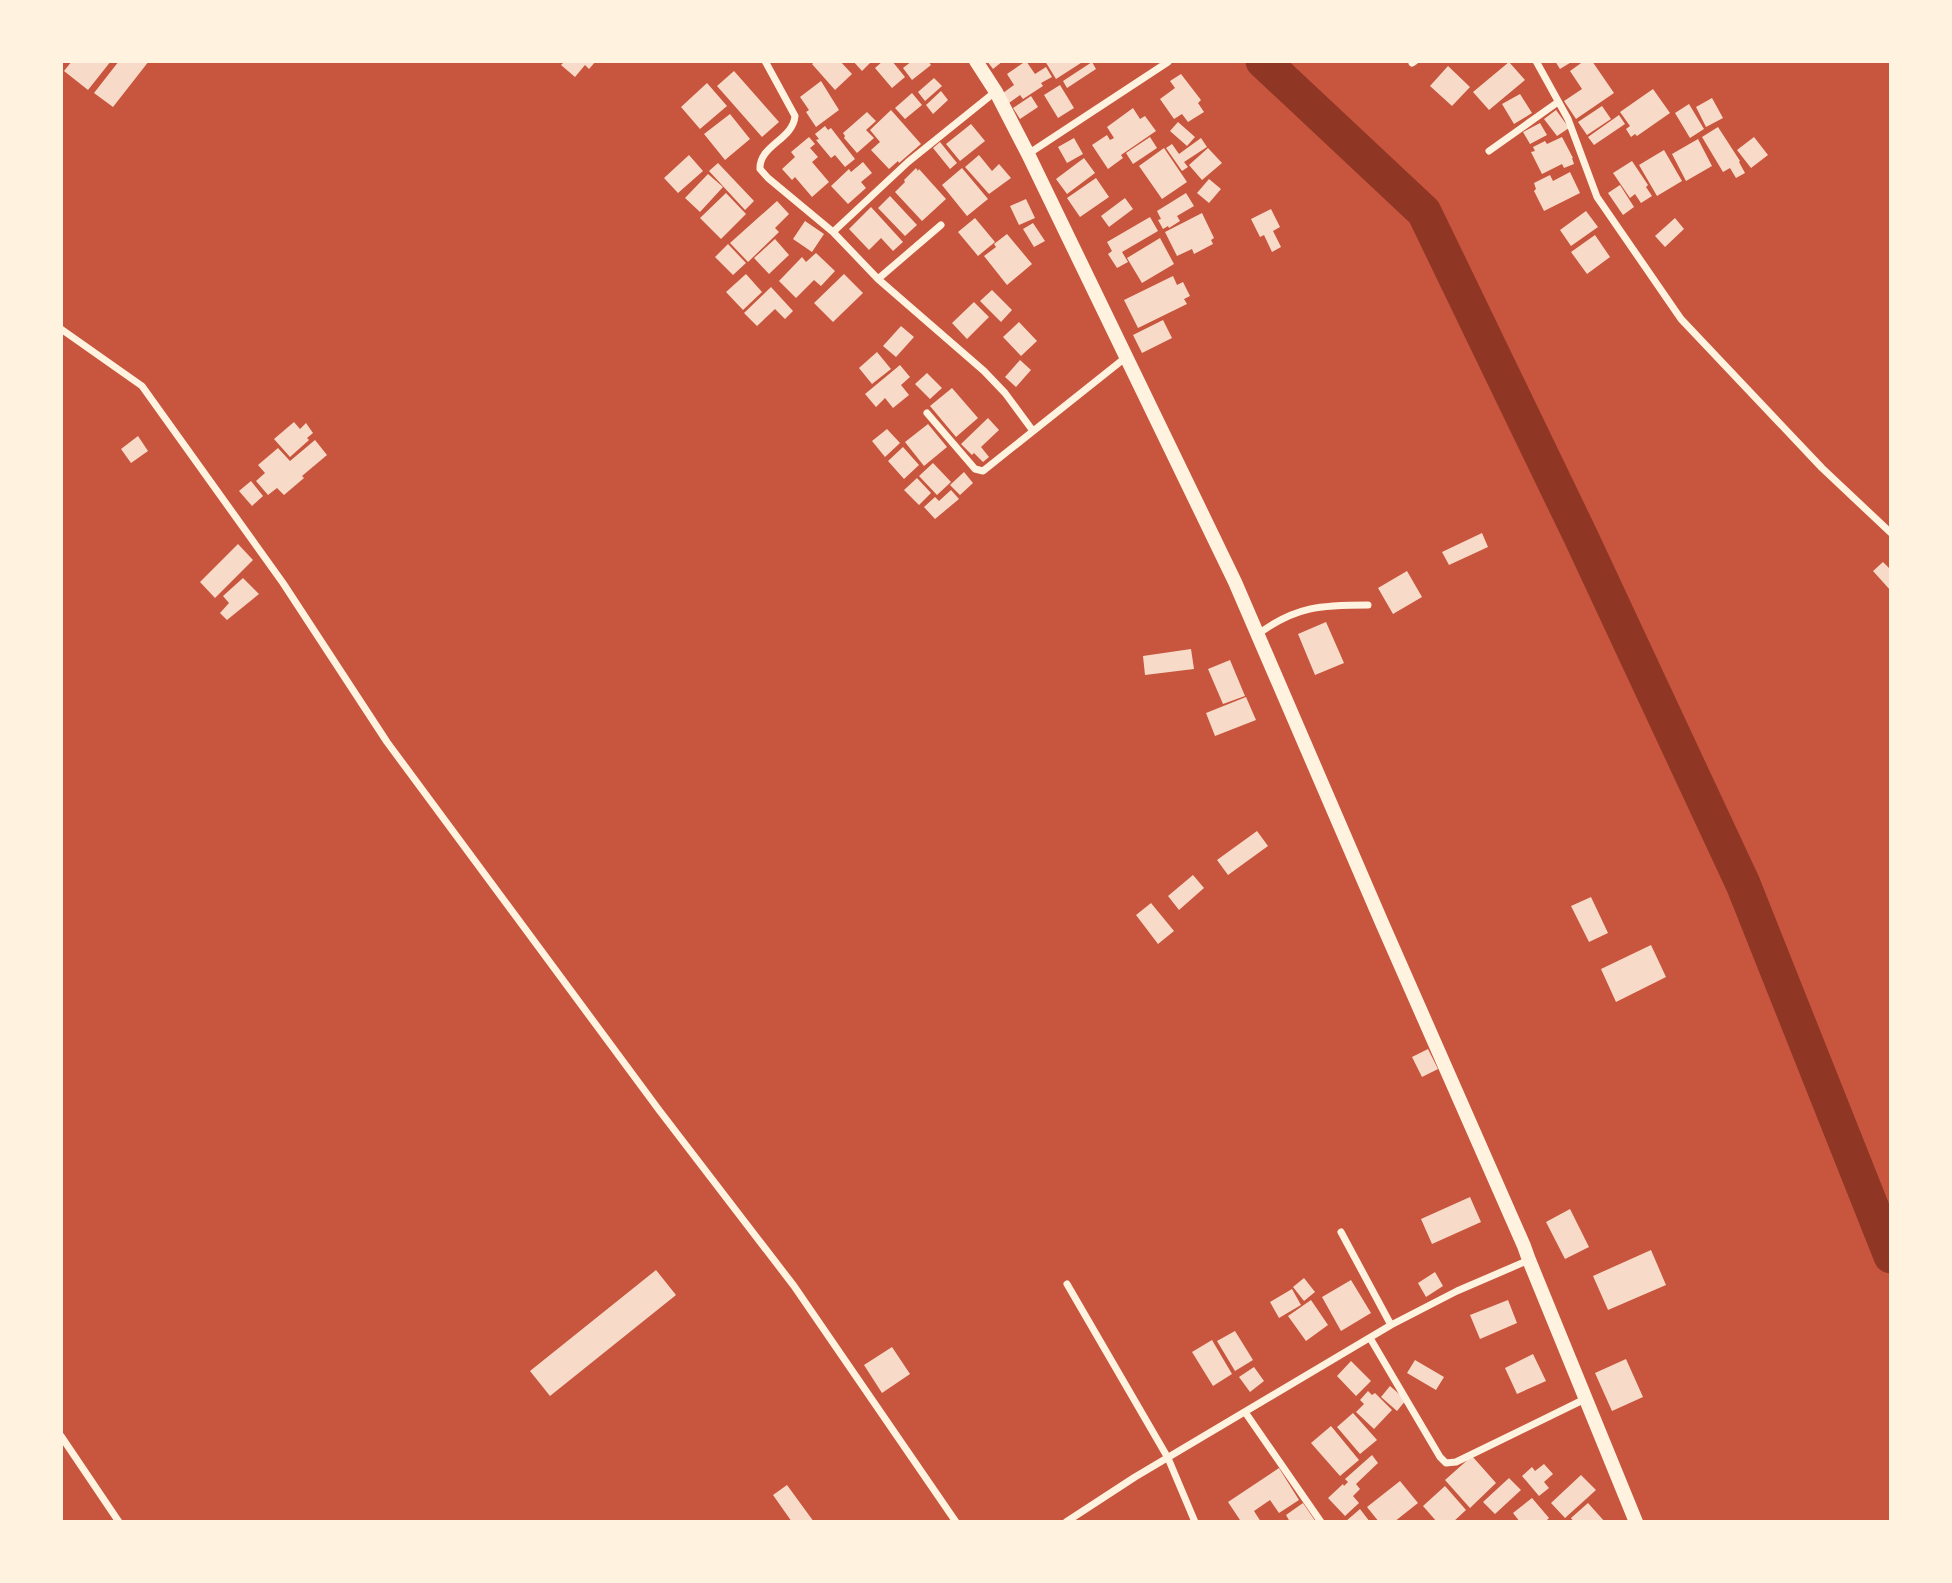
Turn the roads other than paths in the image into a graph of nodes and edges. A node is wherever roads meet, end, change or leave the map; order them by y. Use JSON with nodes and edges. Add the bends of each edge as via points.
{"nodes":[{"id":1,"x":765,"y":61,"type":"edge"},
{"id":2,"x":976,"y":61,"type":"edge"},
{"id":3,"x":1536,"y":61,"type":"edge"},
{"id":4,"x":1168,"y":62,"type":"edge"},
{"id":5,"x":996,"y":92,"type":"junction"},
{"id":6,"x":1558,"y":102,"type":"junction"},
{"id":7,"x":1489,"y":151,"type":"dead end"},
{"id":8,"x":1028,"y":154,"type":"junction"},
{"id":9,"x":941,"y":225,"type":"dead end"},
{"id":10,"x":833,"y":232,"type":"junction"},
{"id":11,"x":878,"y":279,"type":"junction"},
{"id":12,"x":61,"y":329,"type":"edge"},
{"id":13,"x":1125,"y":358,"type":"junction"},
{"id":14,"x":927,"y":413,"type":"dead end"},
{"id":15,"x":1033,"y":431,"type":"junction"},
{"id":16,"x":1891,"y":533,"type":"edge"},
{"id":17,"x":1368,"y":605,"type":"dead end"},
{"id":18,"x":1257,"y":635,"type":"junction"},
{"id":19,"x":1341,"y":1232,"type":"dead end"},
{"id":20,"x":1529,"y":1260,"type":"junction"},
{"id":21,"x":1067,"y":1284,"type":"dead end"},
{"id":22,"x":1391,"y":1325,"type":"junction"},
{"id":23,"x":1370,"y":1338,"type":"junction"},
{"id":24,"x":1585,"y":1399,"type":"junction"},
{"id":25,"x":1245,"y":1412,"type":"junction"},
{"id":26,"x":61,"y":1436,"type":"edge"},
{"id":27,"x":1168,"y":1458,"type":"junction"},
{"id":28,"x":1079,"y":1518,"type":"edge"},
{"id":29,"x":120,"y":1522,"type":"edge"},
{"id":30,"x":956,"y":1522,"type":"edge"},
{"id":31,"x":1066,"y":1522,"type":"edge"},
{"id":32,"x":1195,"y":1522,"type":"edge"},
{"id":33,"x":1321,"y":1522,"type":"edge"},
{"id":34,"x":1636,"y":1522,"type":"edge"}],
"edges":[{"from":1,"to":10,"type":"street","via":[[795,116],[792,129],[762,158],[760,170]]},
{"from":2,"to":5,"type":"main road"},
{"from":3,"to":6,"type":"street"},
{"from":4,"to":8,"type":"street"},
{"from":5,"to":8,"type":"main road"},
{"from":5,"to":10,"type":"street","via":[[908,162]]},
{"from":6,"to":7,"type":"street"},
{"from":6,"to":16,"type":"street","via":[[1597,197],[1681,319],[1822,468]]},
{"from":8,"to":13,"type":"main road"},
{"from":9,"to":11,"type":"street"},
{"from":10,"to":11,"type":"street"},
{"from":11,"to":15,"type":"street","via":[[984,371]]},
{"from":12,"to":30,"type":"street","via":[[142,386],[283,583],[387,742],[794,1286]]},
{"from":13,"to":15,"type":"street"},
{"from":13,"to":18,"type":"main road"},
{"from":14,"to":15,"type":"street","via":[[979,471]]},
{"from":17,"to":18,"type":"street","via":[[1303,610]]},
{"from":18,"to":20,"type":"main road"},
{"from":19,"to":22,"type":"street"},
{"from":20,"to":22,"type":"street"},
{"from":20,"to":24,"type":"main road"},
{"from":21,"to":27,"type":"street"},
{"from":22,"to":23,"type":"street"},
{"from":23,"to":24,"type":"street","via":[[1446,1463]]},
{"from":23,"to":25,"type":"street"},
{"from":24,"to":34,"type":"main road"},
{"from":25,"to":27,"type":"street"},
{"from":25,"to":33,"type":"street"},
{"from":26,"to":29,"type":"street"},
{"from":27,"to":28,"type":"street"},
{"from":27,"to":32,"type":"street"},
{"from":28,"to":31,"type":"street"}]}
